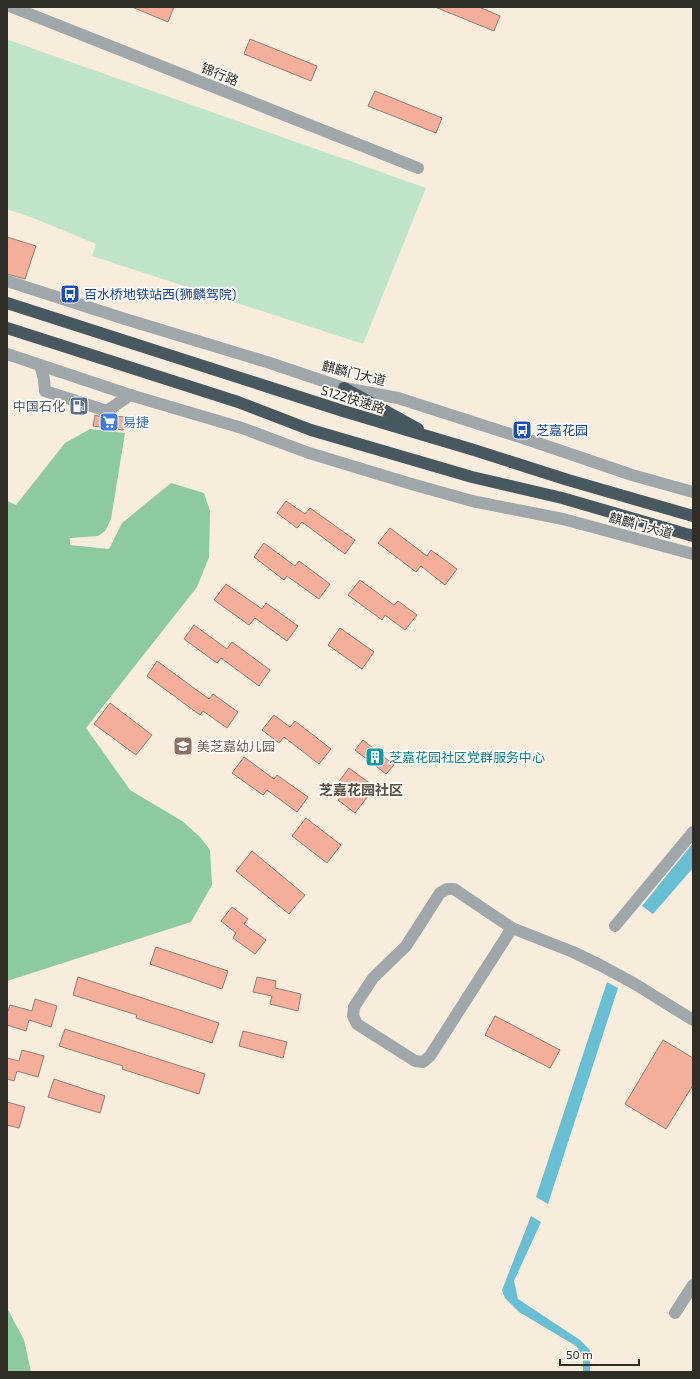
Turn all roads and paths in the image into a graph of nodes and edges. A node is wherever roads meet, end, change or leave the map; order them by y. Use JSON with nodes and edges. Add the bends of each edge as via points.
{"nodes":[{"id":1,"x":12,"y":7,"type":"edge"},
{"id":2,"x":418,"y":168,"type":"dead end"},
{"id":3,"x":7,"y":281,"type":"edge"},
{"id":4,"x":7,"y":303,"type":"edge"},
{"id":5,"x":7,"y":328,"type":"edge"},
{"id":6,"x":7,"y":354,"type":"edge"},
{"id":7,"x":40,"y":365,"type":"junction"},
{"id":8,"x":344,"y":388,"type":"junction"},
{"id":9,"x":130,"y":395,"type":"junction"},
{"id":10,"x":439,"y":440,"type":"junction"},
{"id":11,"x":693,"y":492,"type":"edge"},
{"id":12,"x":693,"y":516,"type":"edge"},
{"id":13,"x":693,"y":536,"type":"edge"},
{"id":14,"x":693,"y":554,"type":"edge"},
{"id":15,"x":693,"y":832,"type":"edge"},
{"id":16,"x":615,"y":926,"type":"dead end"},
{"id":17,"x":512,"y":928,"type":"junction"},
{"id":18,"x":693,"y":1020,"type":"edge"},
{"id":19,"x":693,"y":1285,"type":"edge"},
{"id":20,"x":675,"y":1313,"type":"dead end"}],
"edges":[{"from":1,"to":2,"type":"street","name":"锦行路"},
{"from":3,"to":8,"type":"street","name":"麒麟门大道"},
{"from":4,"to":10,"type":"highway","name":"S122快速路"},
{"from":5,"to":13,"type":"highway","via":[[238,402],[311,430],[472,477],[562,498]]},
{"from":6,"to":7,"type":"street","name":"麒麟门大道"},
{"from":7,"to":9,"type":"street","name":"麒麟门大道"},
{"from":7,"to":9,"type":"street","via":[[45,391],[107,411]]},
{"from":8,"to":10,"type":"highway"},
{"from":8,"to":11,"type":"street","name":"麒麟门大道","via":[[398,398],[632,475]]},
{"from":9,"to":14,"type":"street","name":"麒麟门大道","via":[[242,428],[309,453],[408,483],[472,501],[563,519]]},
{"from":10,"to":12,"type":"highway","name":"S122快速路"},
{"from":15,"to":16,"type":"street"},
{"from":17,"to":17,"type":"street","via":[[454,890],[446,889],[440,892],[406,946],[373,978],[354,1007],[353,1016],[357,1024],[414,1061],[423,1062],[430,1056]]},
{"from":17,"to":18,"type":"street","via":[[600,965]]},
{"from":19,"to":20,"type":"street"}]}
